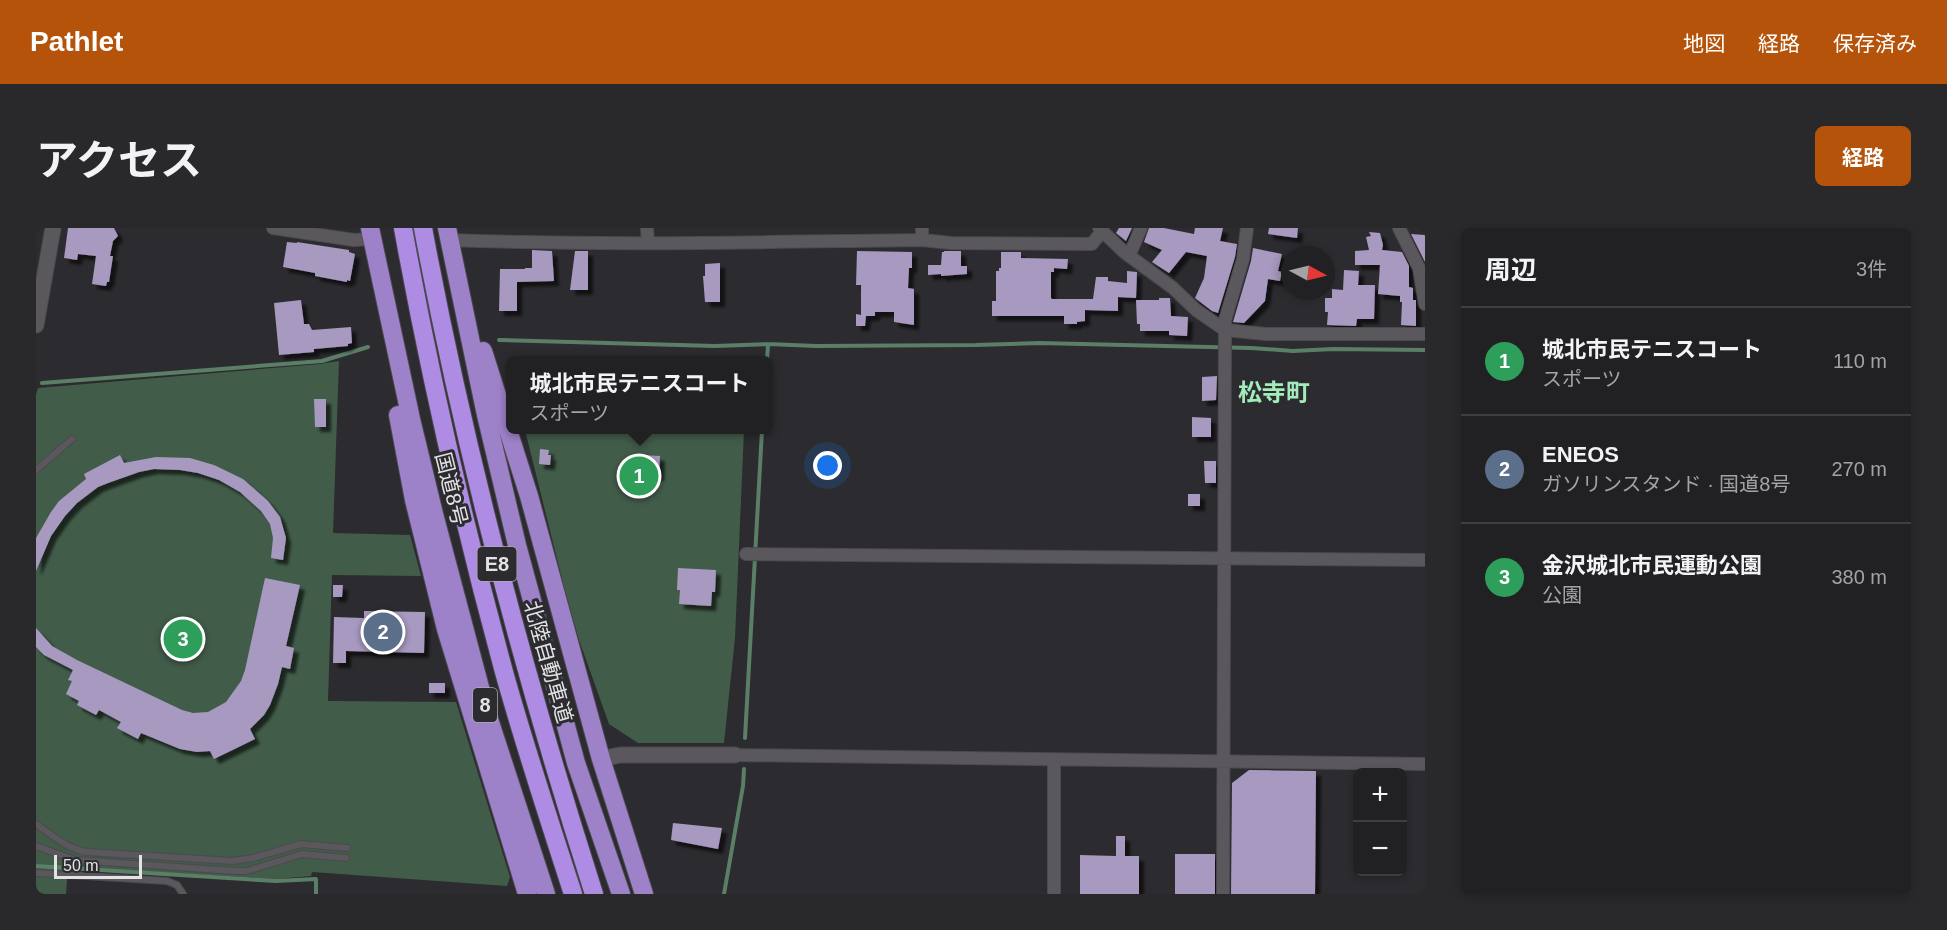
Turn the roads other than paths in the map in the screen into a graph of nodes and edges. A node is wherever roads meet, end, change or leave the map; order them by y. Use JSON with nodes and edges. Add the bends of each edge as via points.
{"nodes":[{"id":1,"x":53,"y":228,"type":"edge"},
{"id":2,"x":273,"y":228,"type":"edge"},
{"id":3,"x":403,"y":228,"type":"edge"},
{"id":4,"x":423,"y":228,"type":"edge"},
{"id":5,"x":647,"y":228,"type":"edge"},
{"id":6,"x":1141,"y":228,"type":"edge"},
{"id":7,"x":1247,"y":228,"type":"edge"},
{"id":8,"x":1399,"y":228,"type":"edge"},
{"id":9,"x":1100,"y":230,"type":"edge"},
{"id":10,"x":371,"y":234,"type":"edge"},
{"id":11,"x":448,"y":234,"type":"edge"},
{"id":12,"x":922,"y":234,"type":"edge"},
{"id":13,"x":648,"y":243,"type":"junction"},
{"id":14,"x":1129,"y":255,"type":"junction"},
{"id":15,"x":384,"y":297,"type":"junction"},
{"id":16,"x":1425,"y":304,"type":"edge"},
{"id":17,"x":36,"y":325,"type":"edge"},
{"id":18,"x":1425,"y":334,"type":"edge"},
{"id":19,"x":1225,"y":341,"type":"junction"},
{"id":20,"x":506,"y":422,"type":"edge"},
{"id":21,"x":510,"y":434,"type":"edge"},
{"id":22,"x":72,"y":439,"type":"dead end"},
{"id":23,"x":36,"y":470,"type":"edge"},
{"id":24,"x":753,"y":554,"type":"dead end"},
{"id":25,"x":1225,"y":559,"type":"junction"},
{"id":26,"x":1425,"y":560,"type":"edge"},
{"id":27,"x":735,"y":755,"type":"joint"},
{"id":28,"x":601,"y":759,"type":"junction"},
{"id":29,"x":1054,"y":759,"type":"junction"},
{"id":30,"x":1224,"y":760,"type":"junction"},
{"id":31,"x":1425,"y":764,"type":"edge"},
{"id":32,"x":36,"y":824,"type":"edge"},
{"id":33,"x":36,"y":846,"type":"edge"},
{"id":34,"x":347,"y":848,"type":"dead end"},
{"id":35,"x":346,"y":858,"type":"dead end"},
{"id":36,"x":36,"y":873,"type":"edge"},
{"id":37,"x":183,"y":894,"type":"edge"},
{"id":38,"x":527,"y":894,"type":"edge"},
{"id":39,"x":546,"y":894,"type":"edge"},
{"id":40,"x":573,"y":894,"type":"edge"},
{"id":41,"x":594,"y":894,"type":"edge"},
{"id":42,"x":621,"y":894,"type":"edge"},
{"id":43,"x":644,"y":894,"type":"edge"},
{"id":44,"x":1054,"y":894,"type":"edge"},
{"id":45,"x":1223,"y":894,"type":"edge"}],
"edges":[{"from":1,"to":17,"type":"street"},
{"from":2,"to":10,"type":"street","via":[[354,240]]},
{"from":3,"to":40,"type":"highway","name":"北陸自動車道","number":"E8","via":[[472,548],[505,674]]},
{"from":4,"to":41,"type":"highway","name":"北陸自動車道","number":"E8","via":[[491,538],[525,669]]},
{"from":5,"to":13,"type":"street"},
{"from":6,"to":14,"type":"street"},
{"from":7,"to":19,"type":"street","via":[[1243,259],[1225,320]]},
{"from":8,"to":16,"type":"street","via":[[1419,268]]},
{"from":9,"to":12,"type":"street","via":[[1092,244],[951,243]]},
{"from":9,"to":14,"type":"street"},
{"from":10,"to":15,"type":"highway","name":"国道8号","number":"8"},
{"from":11,"to":13,"type":"street","via":[[510,243]]},
{"from":11,"to":20,"type":"highway"},
{"from":11,"to":42,"type":"highway","via":[[517,545],[576,763]]},
{"from":12,"to":13,"type":"street"},
{"from":14,"to":19,"type":"street","via":[[1173,288]]},
{"from":15,"to":38,"type":"highway","via":[[389,365],[414,500],[452,650]]},
{"from":15,"to":39,"type":"highway","name":"国道8号","number":"8","via":[[434,514],[486,710]]},
{"from":18,"to":19,"type":"street","via":[[1266,334]]},
{"from":19,"to":25,"type":"street"},
{"from":21,"to":28,"type":"highway"},
{"from":22,"to":23,"type":"lane"},
{"from":24,"to":25,"type":"street"},
{"from":25,"to":26,"type":"street"},
{"from":25,"to":30,"type":"street"},
{"from":27,"to":28,"type":"street","via":[[620,755]]},
{"from":27,"to":29,"type":"street"},
{"from":28,"to":43,"type":"highway"},
{"from":29,"to":30,"type":"street"},
{"from":29,"to":44,"type":"street"},
{"from":30,"to":31,"type":"street"},
{"from":30,"to":45,"type":"street"},
{"from":32,"to":34,"type":"lane","via":[[67,845],[87,852],[233,861],[301,844]]},
{"from":33,"to":35,"type":"lane","via":[[75,860],[235,871],[302,854]]},
{"from":36,"to":37,"type":"lane","via":[[167,881],[177,885]]}]}
